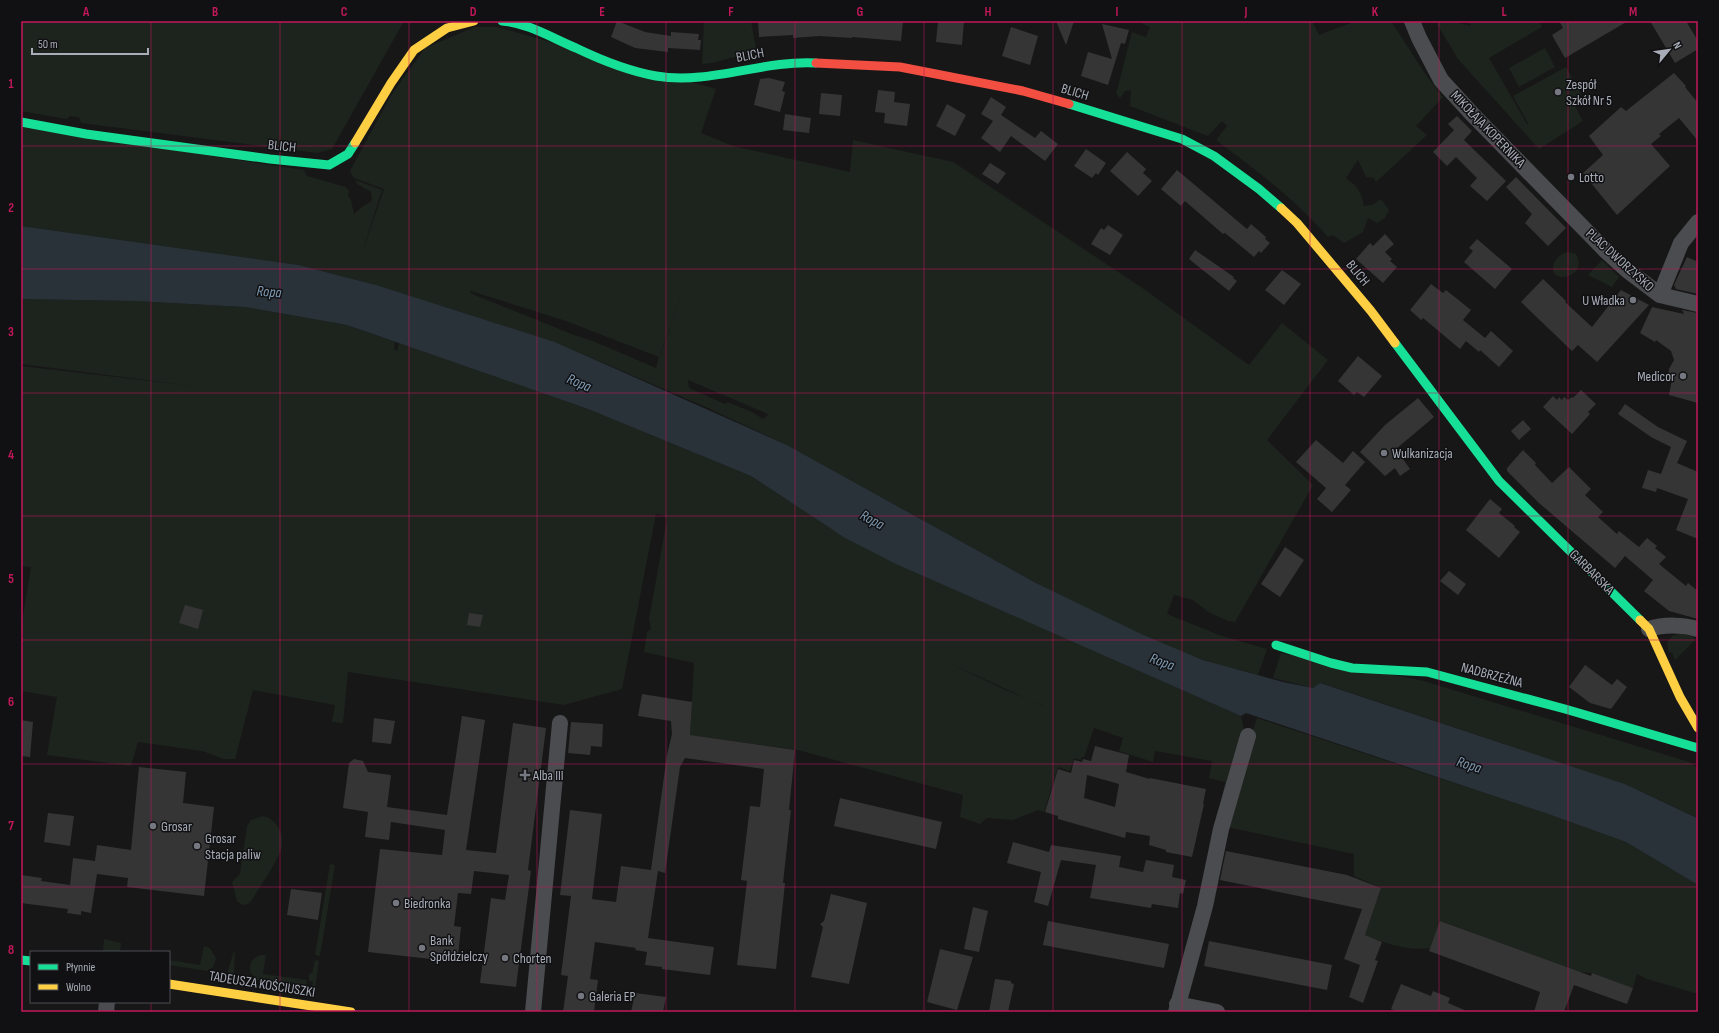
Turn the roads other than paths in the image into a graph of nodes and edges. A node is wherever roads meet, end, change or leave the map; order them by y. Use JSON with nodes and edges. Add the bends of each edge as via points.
{"nodes":[{"id":1,"x":474,"y":21,"type":"edge"},
{"id":2,"x":502,"y":21,"type":"edge"},
{"id":3,"x":1412,"y":21,"type":"edge"},
{"id":4,"x":21,"y":122,"type":"edge"},
{"id":5,"x":1698,"y":222,"type":"edge"},
{"id":6,"x":1580,"y":224,"type":"joint"},
{"id":7,"x":1660,"y":296,"type":"junction"},
{"id":8,"x":1698,"y":304,"type":"edge"},
{"id":9,"x":1499,"y":481,"type":"joint"},
{"id":10,"x":1649,"y":629,"type":"junction"},
{"id":11,"x":1698,"y":629,"type":"edge"},
{"id":12,"x":1276,"y":645,"type":"dead end"},
{"id":13,"x":560,"y":723,"type":"dead end"},
{"id":14,"x":1698,"y":728,"type":"edge"},
{"id":15,"x":1248,"y":736,"type":"dead end"},
{"id":16,"x":1698,"y":748,"type":"edge"},
{"id":17,"x":170,"y":984,"type":"edge"},
{"id":18,"x":1176,"y":1008,"type":"edge"},
{"id":19,"x":352,"y":1012,"type":"edge"},
{"id":20,"x":533,"y":1012,"type":"edge"},
{"id":21,"x":1217,"y":1012,"type":"edge"}],
"edges":[{"from":1,"to":4,"type":"street","name":"BLICH","via":[[447,28],[414,50],[348,154],[329,166],[94,135]]},
{"from":2,"to":9,"type":"street","name":"BLICH","via":[[513,22],[548,35],[629,70],[657,76],[687,79],[797,62],[900,68],[1023,91],[1182,139],[1214,156],[1259,189],[1297,223],[1371,311]]},
{"from":3,"to":6,"type":"street","name":"MIKOŁAJA KOPERNIKA","via":[[1441,80]]},
{"from":5,"to":7,"type":"street","via":[[1681,243]]},
{"from":6,"to":7,"type":"street","name":"PLAC DWORZYSKO","via":[[1627,270]]},
{"from":7,"to":8,"type":"street"},
{"from":9,"to":10,"type":"street","name":"GARBARSKA"},
{"from":10,"to":11,"type":"street","via":[[1688,626]]},
{"from":10,"to":14,"type":"street","via":[[1680,697]]},
{"from":12,"to":16,"type":"street","name":"NADBRZEŻNA","via":[[1352,668],[1427,672]]},
{"from":13,"to":20,"type":"street"},
{"from":15,"to":18,"type":"street","via":[[1221,829],[1205,906]]},
{"from":17,"to":19,"type":"street","name":"TADEUSZA KOŚCIUSZKI"},
{"from":18,"to":21,"type":"street"}]}
